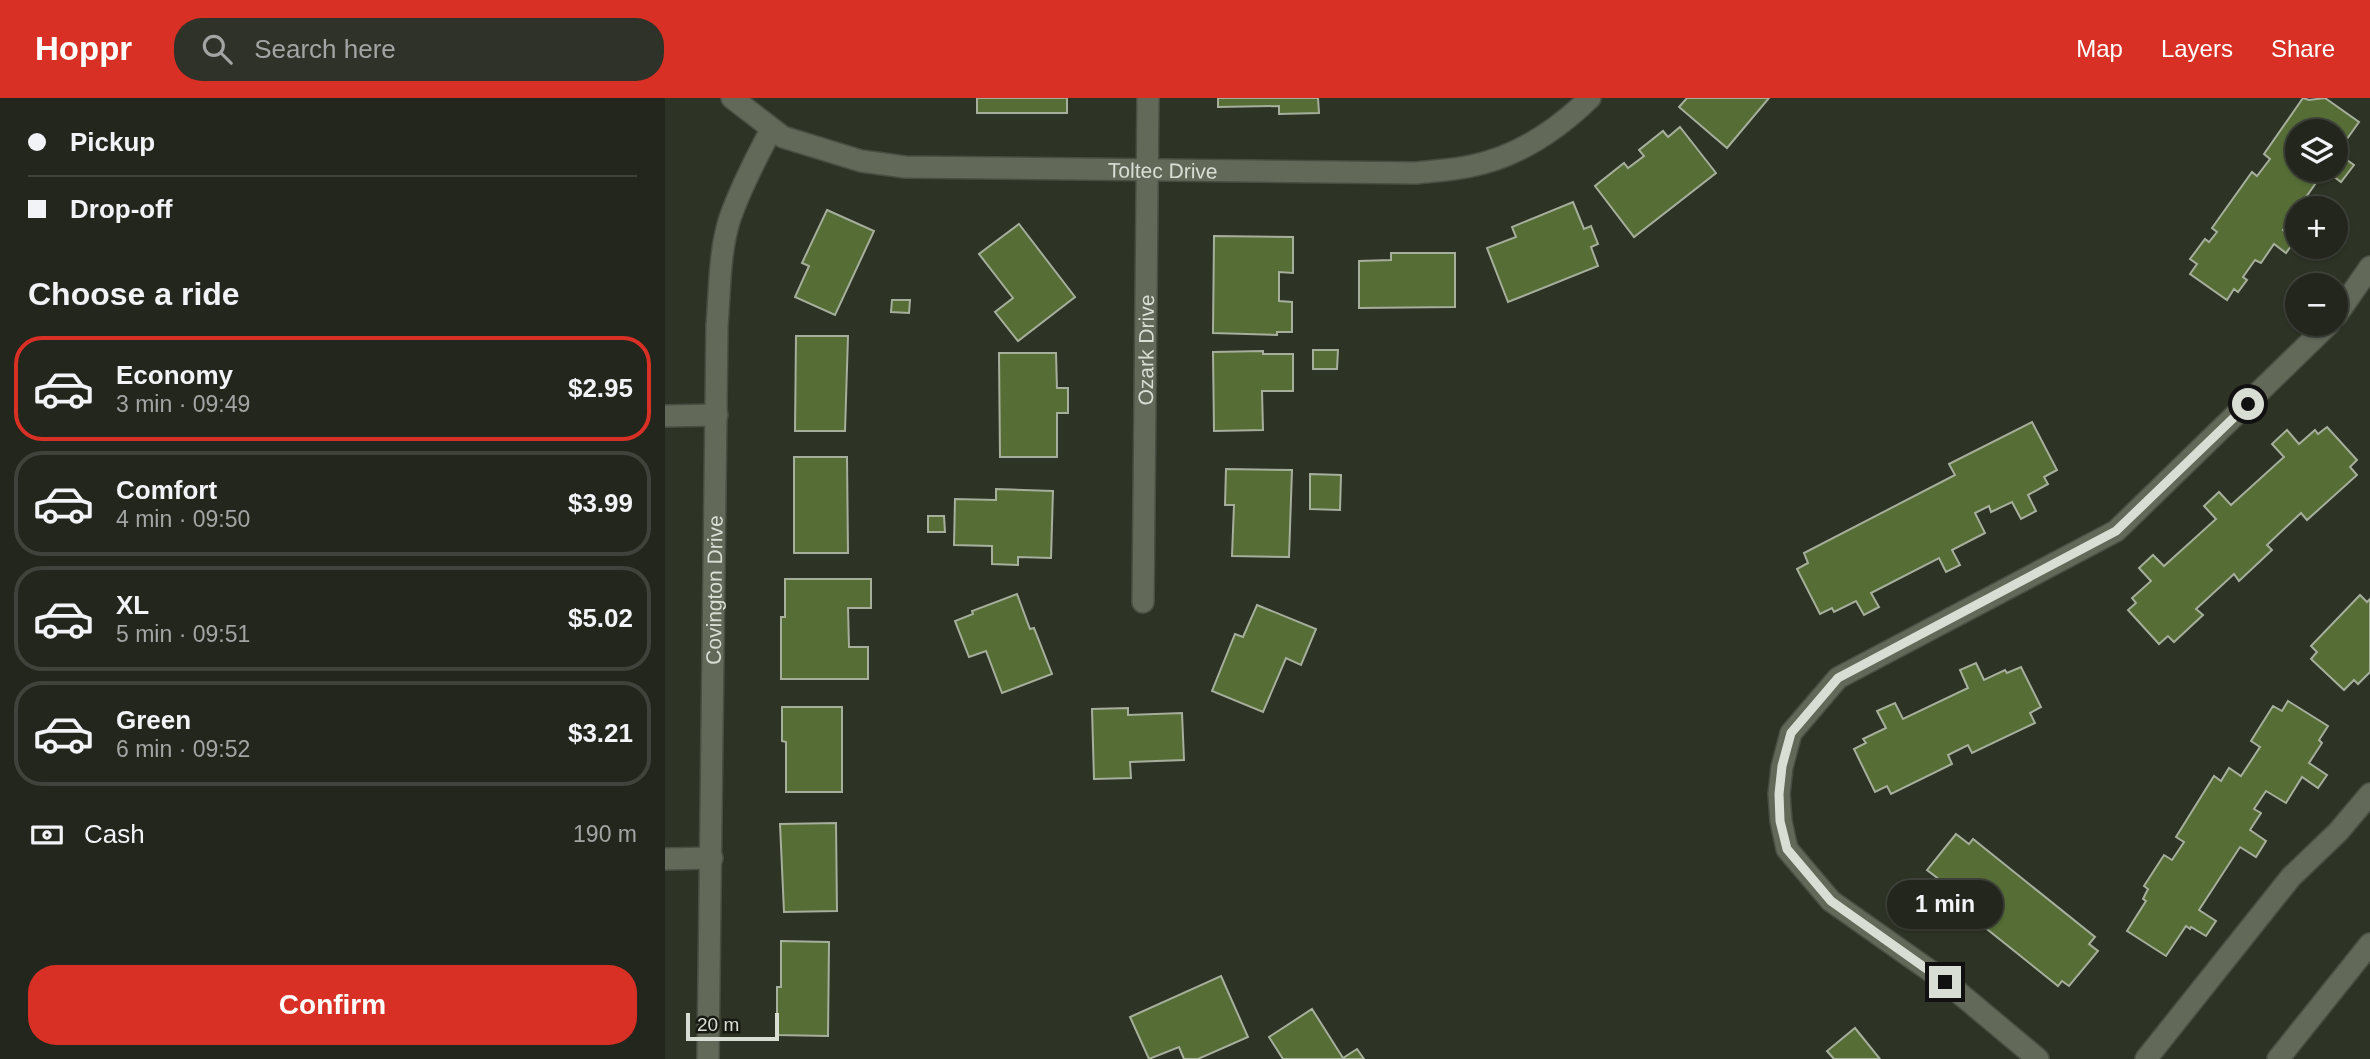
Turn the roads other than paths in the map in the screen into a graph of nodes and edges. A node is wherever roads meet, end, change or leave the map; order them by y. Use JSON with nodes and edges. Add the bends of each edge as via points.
{"nodes":[{"id":1,"x":732,"y":98,"type":"edge"},
{"id":2,"x":1148,"y":98,"type":"edge"},
{"id":3,"x":1590,"y":98,"type":"edge"},
{"id":4,"x":771,"y":130,"type":"junction"},
{"id":5,"x":1148,"y":170,"type":"junction"},
{"id":6,"x":2370,"y":267,"type":"edge"},
{"id":7,"x":2348,"y":299,"type":"edge"},
{"id":8,"x":2318,"y":336,"type":"edge"},
{"id":9,"x":717,"y":415,"type":"junction"},
{"id":10,"x":665,"y":416,"type":"edge"},
{"id":11,"x":1143,"y":602,"type":"dead end"},
{"id":12,"x":2370,"y":794,"type":"edge"},
{"id":13,"x":712,"y":858,"type":"junction"},
{"id":14,"x":665,"y":859,"type":"edge"},
{"id":15,"x":2370,"y":944,"type":"edge"},
{"id":16,"x":708,"y":1059,"type":"edge"},
{"id":17,"x":2038,"y":1059,"type":"edge"},
{"id":18,"x":2146,"y":1059,"type":"edge"},
{"id":19,"x":2277,"y":1059,"type":"edge"}],
"edges":[{"from":1,"to":4,"type":"street","name":"Toltec Drive"},
{"from":2,"to":5,"type":"street","name":"Ozark Drive"},
{"from":3,"to":5,"type":"street","name":"Toltec Drive","via":[[1544,136],[1473,166],[1416,173]]},
{"from":4,"to":5,"type":"street","name":"Toltec Drive","via":[[861,161],[905,167]]},
{"from":4,"to":9,"type":"street","name":"Covington Drive","via":[[730,220],[722,257]]},
{"from":5,"to":11,"type":"street","name":"Ozark Drive"},
{"from":6,"to":7,"type":"street"},
{"from":8,"to":17,"type":"street","via":[[2116,531],[1838,678],[1791,733],[1779,794],[1787,849],[1831,901],[1945,982]]},
{"from":9,"to":10,"type":"street"},
{"from":9,"to":13,"type":"street","name":"Covington Drive"},
{"from":12,"to":18,"type":"street","via":[[2291,877]]},
{"from":13,"to":14,"type":"street"},
{"from":13,"to":16,"type":"street","name":"Covington Drive"},
{"from":15,"to":19,"type":"street"}]}
